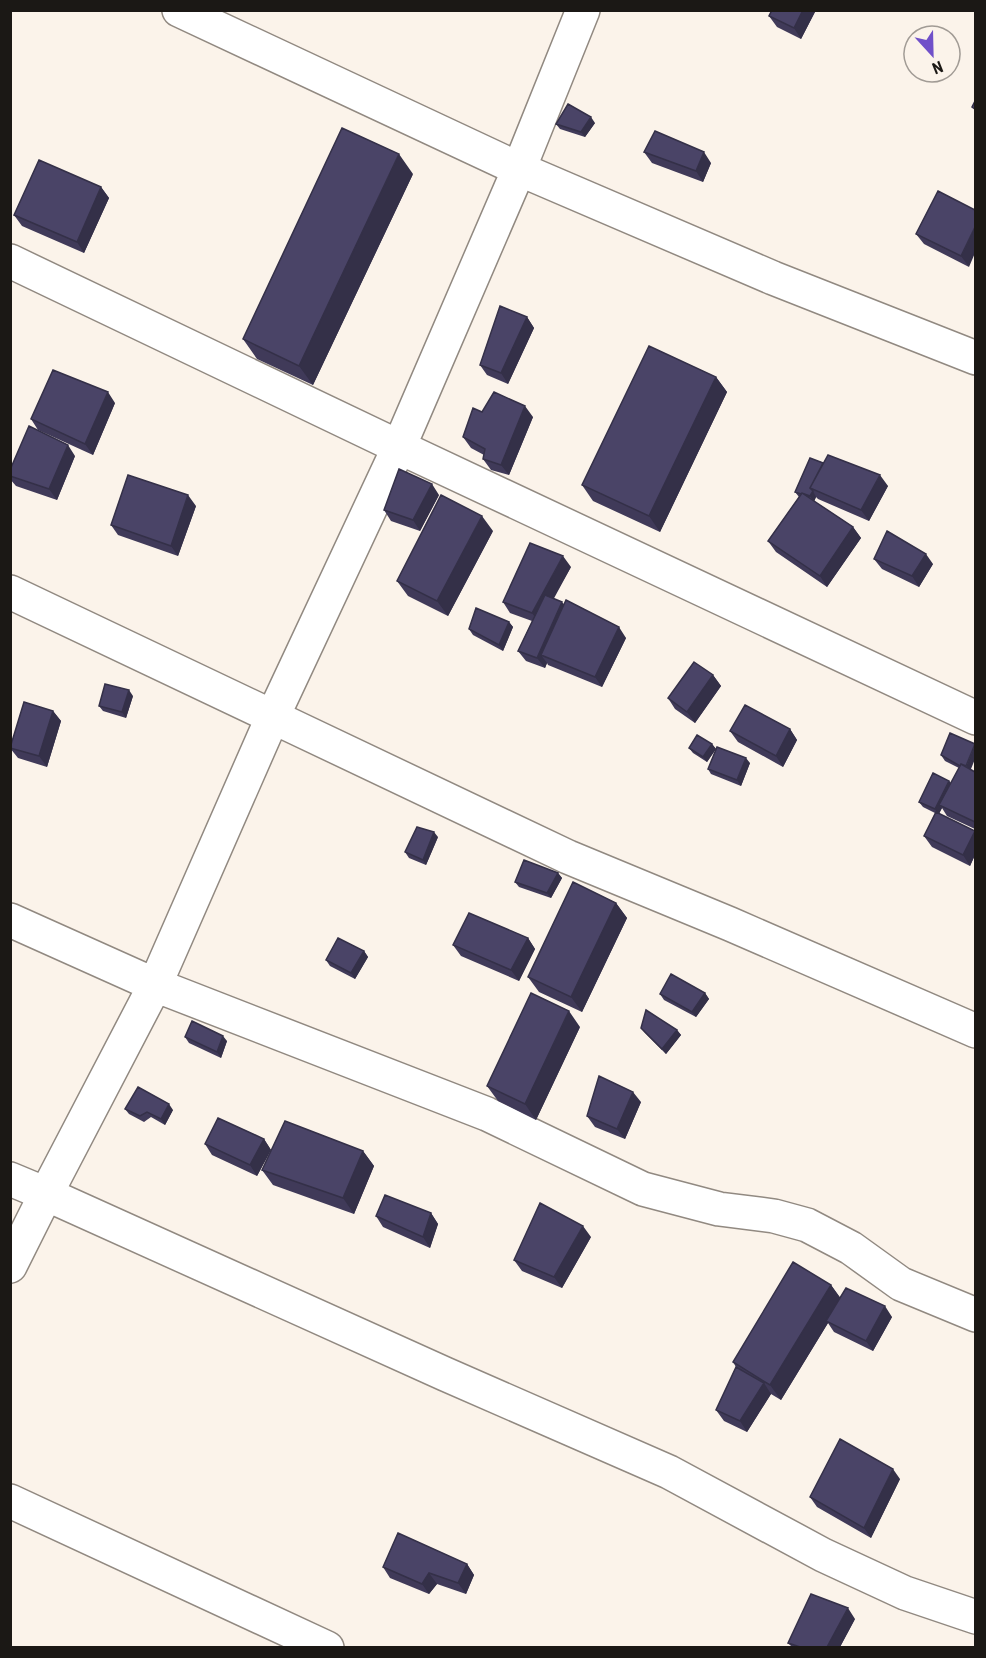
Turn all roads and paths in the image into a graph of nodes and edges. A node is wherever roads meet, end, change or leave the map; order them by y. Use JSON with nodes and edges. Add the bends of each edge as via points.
{"nodes":[{"id":1,"x":179,"y":10,"type":"edge"},
{"id":2,"x":573,"y":14,"type":"edge"},
{"id":3,"x":519,"y":169,"type":"junction"},
{"id":4,"x":10,"y":261,"type":"edge"},
{"id":5,"x":975,"y":358,"type":"edge"},
{"id":6,"x":399,"y":447,"type":"junction"},
{"id":7,"x":10,"y":591,"type":"edge"},
{"id":8,"x":273,"y":716,"type":"junction"},
{"id":9,"x":975,"y":718,"type":"edge"},
{"id":10,"x":10,"y":920,"type":"edge"},
{"id":11,"x":154,"y":985,"type":"junction"},
{"id":12,"x":975,"y":1031,"type":"edge"},
{"id":13,"x":10,"y":1179,"type":"edge"},
{"id":14,"x":46,"y":1194,"type":"junction"},
{"id":15,"x":10,"y":1266,"type":"edge"},
{"id":16,"x":975,"y":1315,"type":"edge"},
{"id":17,"x":10,"y":1502,"type":"edge"},
{"id":18,"x":975,"y":1617,"type":"edge"},
{"id":19,"x":327,"y":1647,"type":"edge"}],
"edges":[{"from":1,"to":3,"type":"street"},
{"from":2,"to":3,"type":"street"},
{"from":3,"to":5,"type":"street","via":[[773,278]]},
{"from":3,"to":6,"type":"street"},
{"from":4,"to":6,"type":"street"},
{"from":6,"to":8,"type":"street"},
{"from":6,"to":9,"type":"street"},
{"from":7,"to":8,"type":"street"},
{"from":8,"to":11,"type":"street"},
{"from":8,"to":12,"type":"street","via":[[568,857]]},
{"from":10,"to":11,"type":"street"},
{"from":11,"to":14,"type":"street"},
{"from":11,"to":16,"type":"street","via":[[486,1114],[643,1189],[719,1209],[807,1225],[851,1248],[901,1284]]},
{"from":13,"to":14,"type":"street"},
{"from":14,"to":15,"type":"street"},
{"from":14,"to":18,"type":"street","via":[[669,1472],[823,1555],[905,1593]]},
{"from":17,"to":19,"type":"street"}]}
